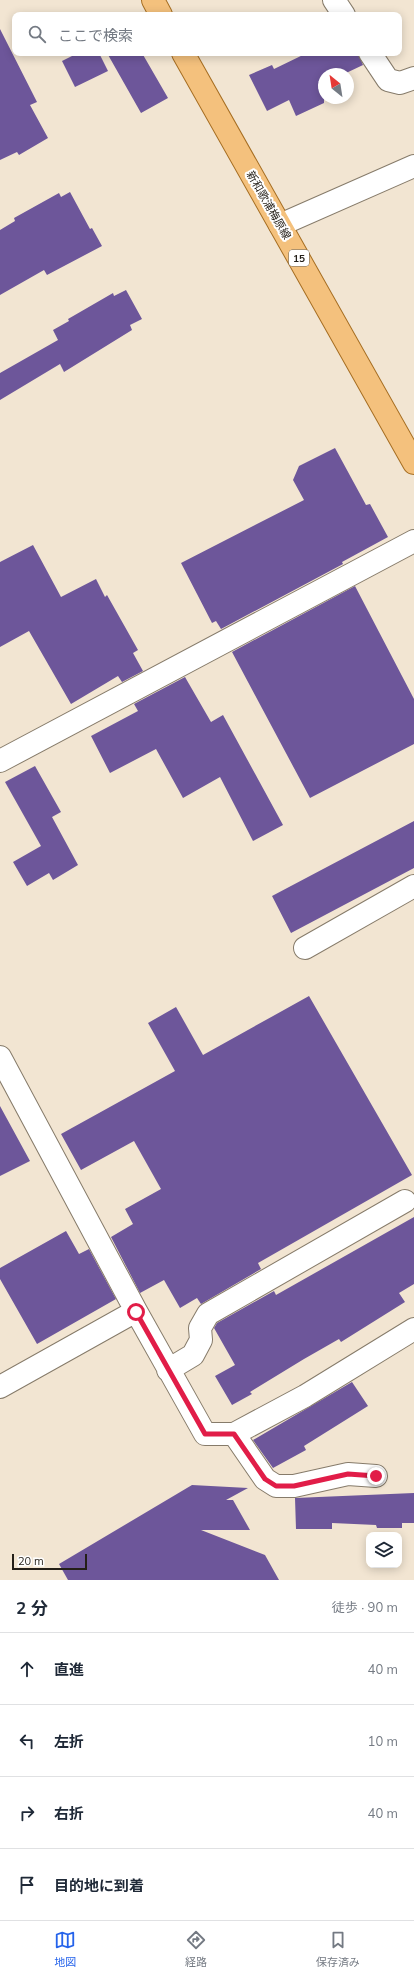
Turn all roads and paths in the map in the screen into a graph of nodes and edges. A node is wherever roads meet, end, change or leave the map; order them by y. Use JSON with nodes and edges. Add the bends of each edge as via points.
{"nodes":[{"id":1,"x":153,"y":0,"type":"edge"},
{"id":2,"x":334,"y":0,"type":"edge"},
{"id":3,"x":159,"y":12,"type":"edge"},
{"id":4,"x":342,"y":12,"type":"edge"},
{"id":5,"x":185,"y":56,"type":"edge"},
{"id":6,"x":372,"y":56,"type":"edge"},
{"id":7,"x":414,"y":78,"type":"edge"},
{"id":8,"x":414,"y":166,"type":"edge"},
{"id":9,"x":280,"y":225,"type":"junction"},
{"id":10,"x":414,"y":463,"type":"edge"},
{"id":11,"x":414,"y":541,"type":"edge"},
{"id":12,"x":0,"y":761,"type":"edge"},
{"id":13,"x":414,"y":886,"type":"edge"},
{"id":14,"x":305,"y":948,"type":"dead end"},
{"id":15,"x":0,"y":1057,"type":"edge"},
{"id":16,"x":405,"y":1201,"type":"dead end"},
{"id":17,"x":136,"y":1312,"type":"junction"},
{"id":18,"x":414,"y":1329,"type":"edge"},
{"id":19,"x":168,"y":1370,"type":"junction"},
{"id":20,"x":0,"y":1387,"type":"edge"},
{"id":21,"x":234,"y":1434,"type":"junction"},
{"id":22,"x":376,"y":1476,"type":"dead end"}],
"edges":[{"from":1,"to":3,"type":"main road"},
{"from":2,"to":4,"type":"street"},
{"from":5,"to":9,"type":"main road","name":"新和歌浦梅原線","number":"15"},
{"from":6,"to":7,"type":"street","via":[[388,80],[400,83]]},
{"from":8,"to":9,"type":"street"},
{"from":9,"to":10,"type":"main road","name":"新和歌浦梅原線","number":"15"},
{"from":11,"to":12,"type":"street"},
{"from":13,"to":14,"type":"street"},
{"from":15,"to":17,"type":"street"},
{"from":16,"to":19,"type":"street","via":[[208,1314],[200,1328],[200,1340],[193,1355]]},
{"from":17,"to":19,"type":"street"},
{"from":17,"to":20,"type":"street"},
{"from":18,"to":21,"type":"street","via":[[306,1396]]},
{"from":19,"to":21,"type":"street","via":[[205,1434]]},
{"from":21,"to":22,"type":"street","via":[[265,1479],[276,1486],[294,1486],[348,1474]]}]}
